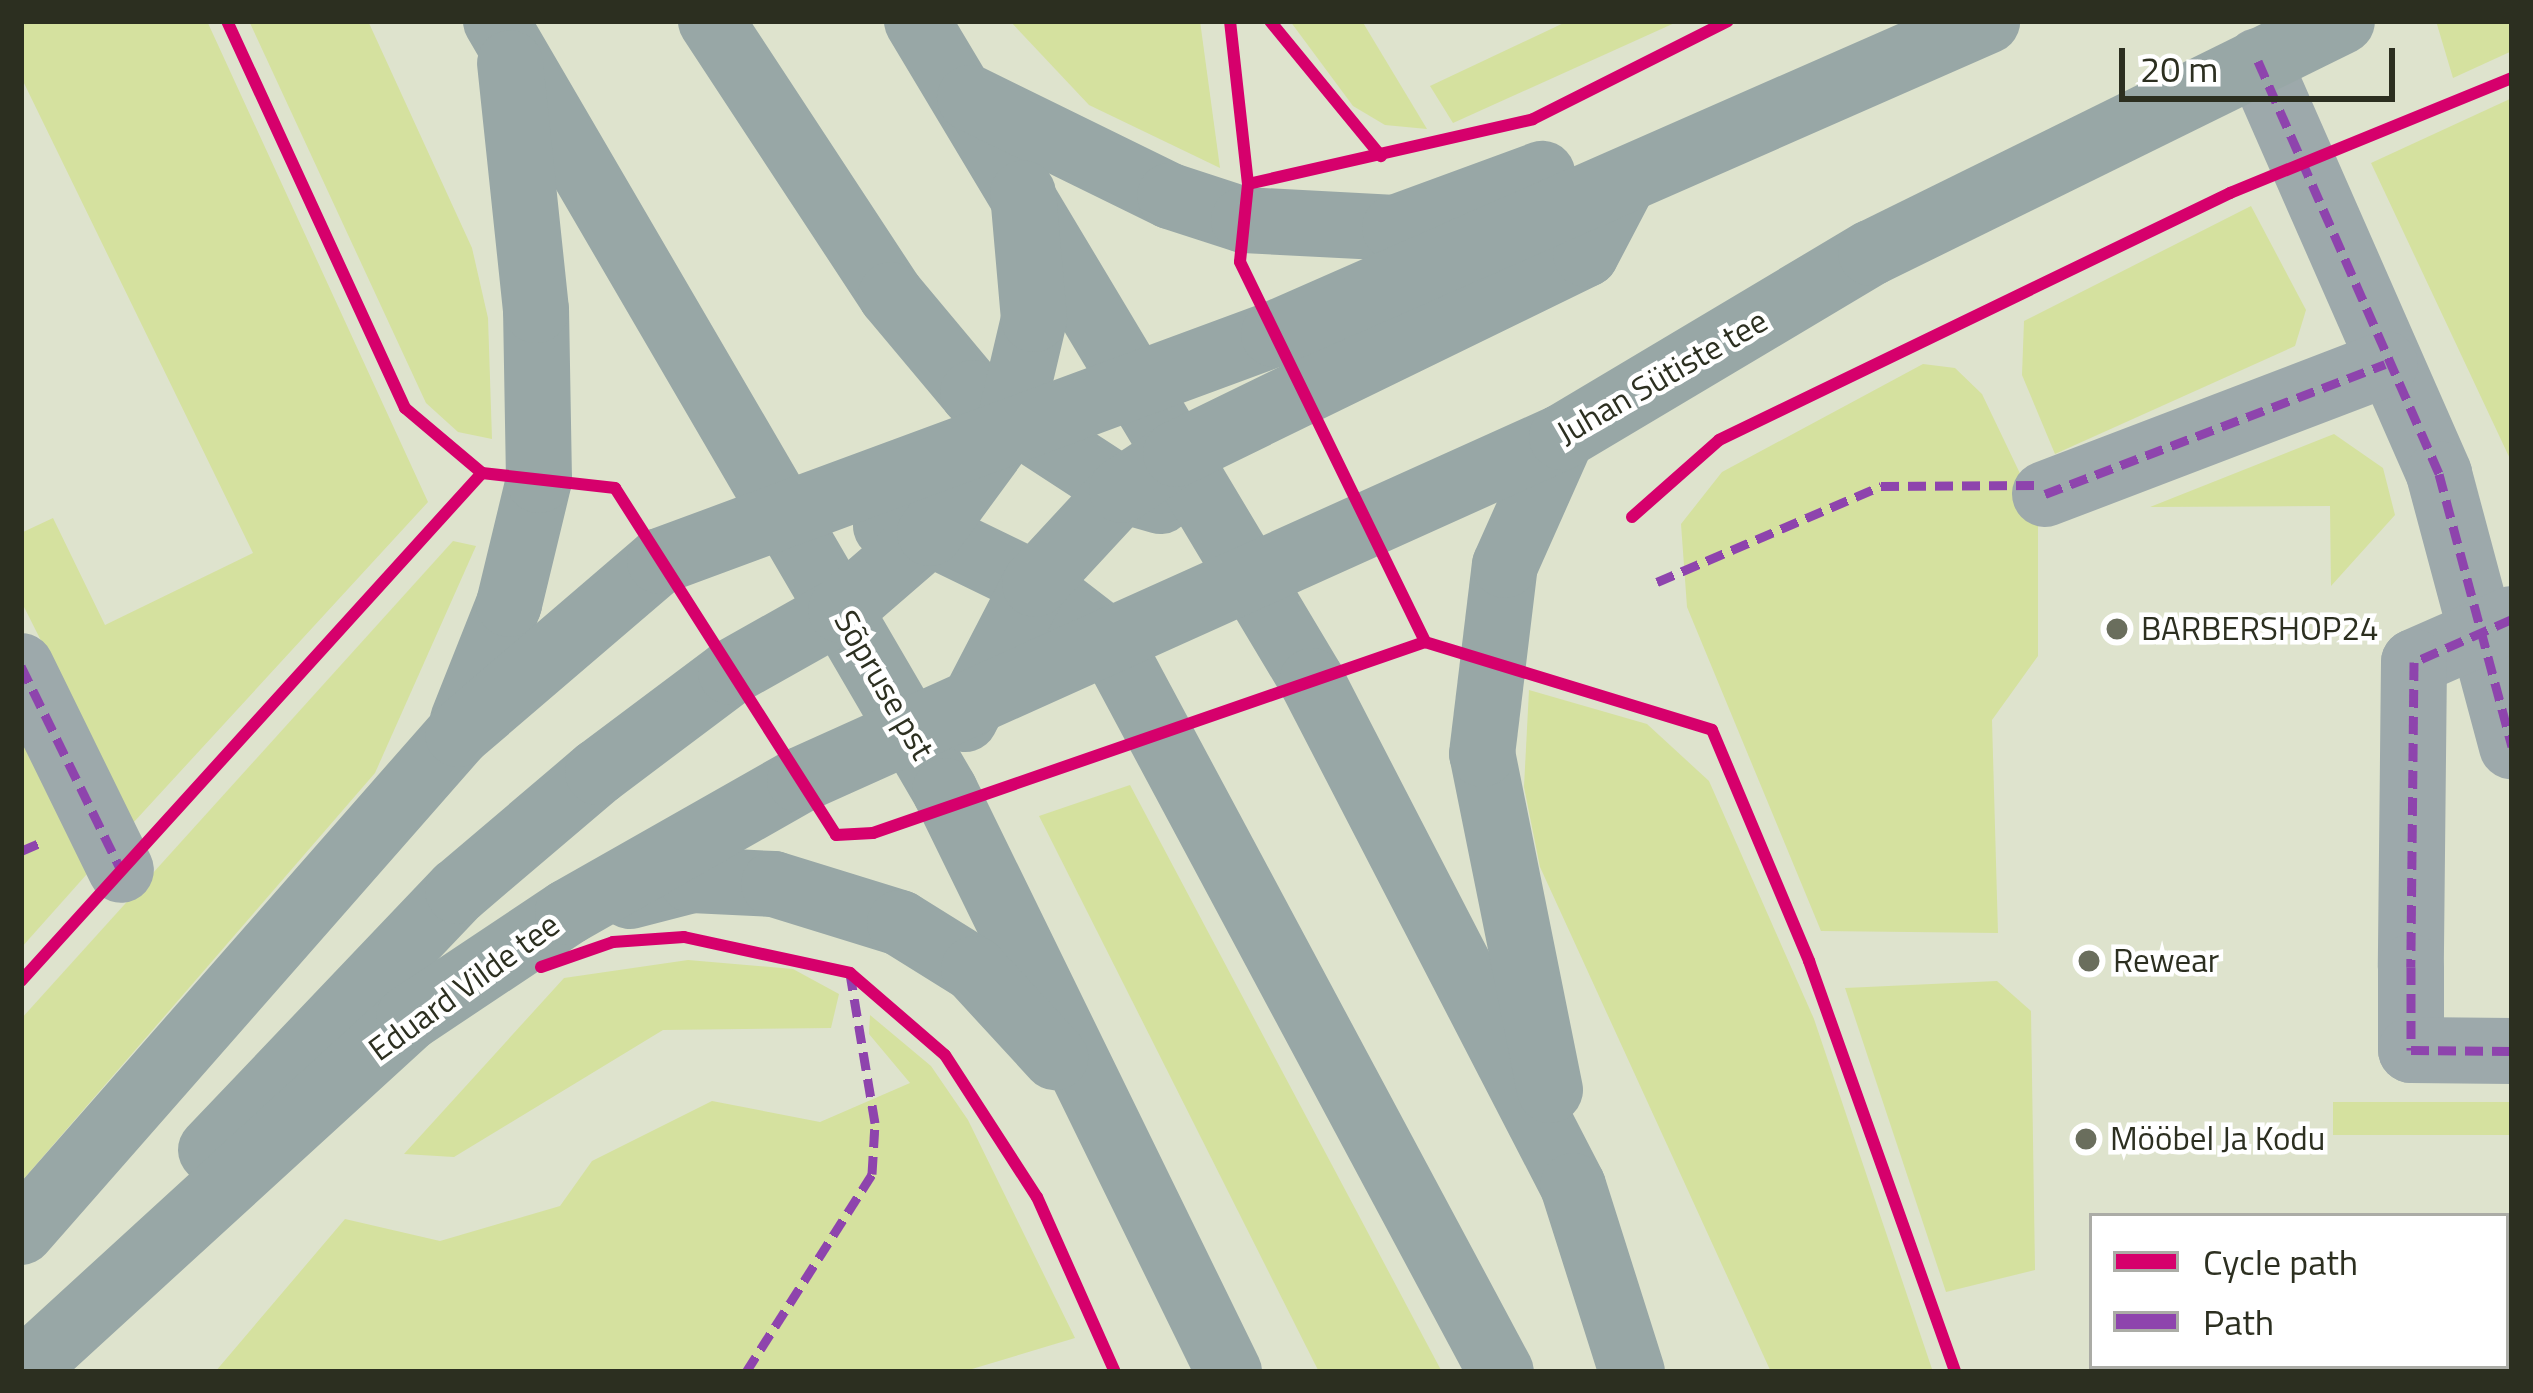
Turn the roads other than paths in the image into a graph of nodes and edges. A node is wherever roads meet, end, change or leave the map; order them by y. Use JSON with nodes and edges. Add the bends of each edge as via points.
{"nodes":[{"id":1,"x":711,"y":21,"type":"edge"},
{"id":2,"x":917,"y":21,"type":"edge"},
{"id":3,"x":1987,"y":21,"type":"edge"},
{"id":4,"x":2342,"y":21,"type":"edge"},
{"id":5,"x":502,"y":31,"type":"edge"},
{"id":6,"x":2258,"y":62,"type":"junction"},
{"id":7,"x":970,"y":98,"type":"junction"},
{"id":8,"x":1622,"y":185,"type":"junction"},
{"id":9,"x":1023,"y":193,"type":"junction"},
{"id":10,"x":2385,"y":364,"type":"junction"},
{"id":11,"x":1137,"y":387,"type":"junction"},
{"id":12,"x":1010,"y":425,"type":"junction"},
{"id":13,"x":1562,"y":437,"type":"junction"},
{"id":14,"x":1176,"y":454,"type":"junction"},
{"id":15,"x":1122,"y":490,"type":"junction"},
{"id":16,"x":2045,"y":494,"type":"dead end"},
{"id":17,"x":782,"y":509,"type":"junction"},
{"id":18,"x":1213,"y":516,"type":"junction"},
{"id":19,"x":1368,"y":526,"type":"junction"},
{"id":20,"x":930,"y":533,"type":"junction"},
{"id":21,"x":1250,"y":579,"type":"junction"},
{"id":22,"x":1035,"y":584,"type":"junction"},
{"id":23,"x":841,"y":610,"type":"junction"},
{"id":24,"x":2495,"y":627,"type":"edge"},
{"id":25,"x":1110,"y":642,"type":"junction"},
{"id":26,"x":21,"y":666,"type":"edge"},
{"id":27,"x":939,"y":719,"type":"junction"},
{"id":28,"x":458,"y":734,"type":"junction"},
{"id":29,"x":2512,"y":746,"type":"edge"},
{"id":30,"x":121,"y":870,"type":"dead end"},
{"id":31,"x":568,"y":912,"type":"junction"},
{"id":32,"x":2512,"y":1051,"type":"edge"},
{"id":33,"x":1108,"y":1115,"type":"junction"},
{"id":34,"x":1573,"y":1186,"type":"junction"},
{"id":35,"x":21,"y":1232,"type":"edge"},
{"id":36,"x":37,"y":1356,"type":"edge"},
{"id":37,"x":1229,"y":1372,"type":"edge"},
{"id":38,"x":1502,"y":1372,"type":"edge"},
{"id":39,"x":1632,"y":1372,"type":"edge"}],
"edges":[{"from":1,"to":12,"type":"street","via":[[891,295]]},
{"from":2,"to":7,"type":"street"},
{"from":3,"to":8,"type":"street"},
{"from":4,"to":6,"type":"street","name":"Juhan Sütiste tee"},
{"from":5,"to":17,"type":"street","name":"Sõpruse pst"},
{"from":5,"to":28,"type":"street","via":[[540,459],[509,604]]},
{"from":6,"to":10,"type":"street"},
{"from":6,"to":13,"type":"street","name":"Juhan Sütiste tee","via":[[1871,253]]},
{"from":7,"to":8,"type":"street","via":[[1170,196],[1244,220],[1395,228],[1551,171]]},
{"from":7,"to":9,"type":"street"},
{"from":8,"to":11,"type":"street"},
{"from":8,"to":14,"type":"street","via":[[1586,254]]},
{"from":9,"to":11,"type":"street"},
{"from":9,"to":12,"type":"street","via":[[1034,319]]},
{"from":10,"to":16,"type":"street"},
{"from":10,"to":24,"type":"street","via":[[2438,474]]},
{"from":11,"to":12,"type":"street"},
{"from":11,"to":14,"type":"street"},
{"from":12,"to":15,"type":"street"},
{"from":12,"to":17,"type":"street"},
{"from":12,"to":20,"type":"street"},
{"from":13,"to":19,"type":"street","name":"Juhan Sütiste tee"},
{"from":13,"to":34,"type":"street","via":[[1505,565],[1482,754]]},
{"from":14,"to":15,"type":"street"},
{"from":14,"to":18,"type":"street"},
{"from":15,"to":18,"type":"street"},
{"from":15,"to":22,"type":"street"},
{"from":17,"to":20,"type":"street"},
{"from":17,"to":23,"type":"street","name":"Sõpruse pst"},
{"from":17,"to":28,"type":"street","via":[[660,560]]},
{"from":18,"to":19,"type":"street"},
{"from":18,"to":21,"type":"street"},
{"from":19,"to":21,"type":"street","name":"Juhan Sütiste tee"},
{"from":20,"to":22,"type":"street"},
{"from":20,"to":23,"type":"street"},
{"from":21,"to":25,"type":"street","name":"Juhan Sütiste tee"},
{"from":21,"to":34,"type":"street"},
{"from":22,"to":25,"type":"street"},
{"from":22,"to":27,"type":"street"},
{"from":23,"to":27,"type":"street","name":"Sõpruse pst"},
{"from":23,"to":36,"type":"street","via":[[731,672],[458,891],[286,1061]]},
{"from":24,"to":29,"type":"street"},
{"from":24,"to":32,"type":"street","via":[[2414,662],[2411,1050]]},
{"from":25,"to":27,"type":"street","name":"Juhan Sütiste tee"},
{"from":25,"to":38,"type":"street"},
{"from":26,"to":30,"type":"street"},
{"from":27,"to":31,"type":"street","name":"Eduard Vilde tee","via":[[800,780]]},
{"from":27,"to":33,"type":"street","name":"Sõpruse pst","via":[[945,791]]},
{"from":28,"to":35,"type":"street"},
{"from":31,"to":33,"type":"street","via":[[692,880],[774,884],[880,916],[974,969]]},
{"from":31,"to":36,"type":"street","name":"Eduard Vilde tee","via":[[409,1018]]},
{"from":33,"to":37,"type":"street","name":"Sõpruse pst"},
{"from":34,"to":39,"type":"street"}]}
